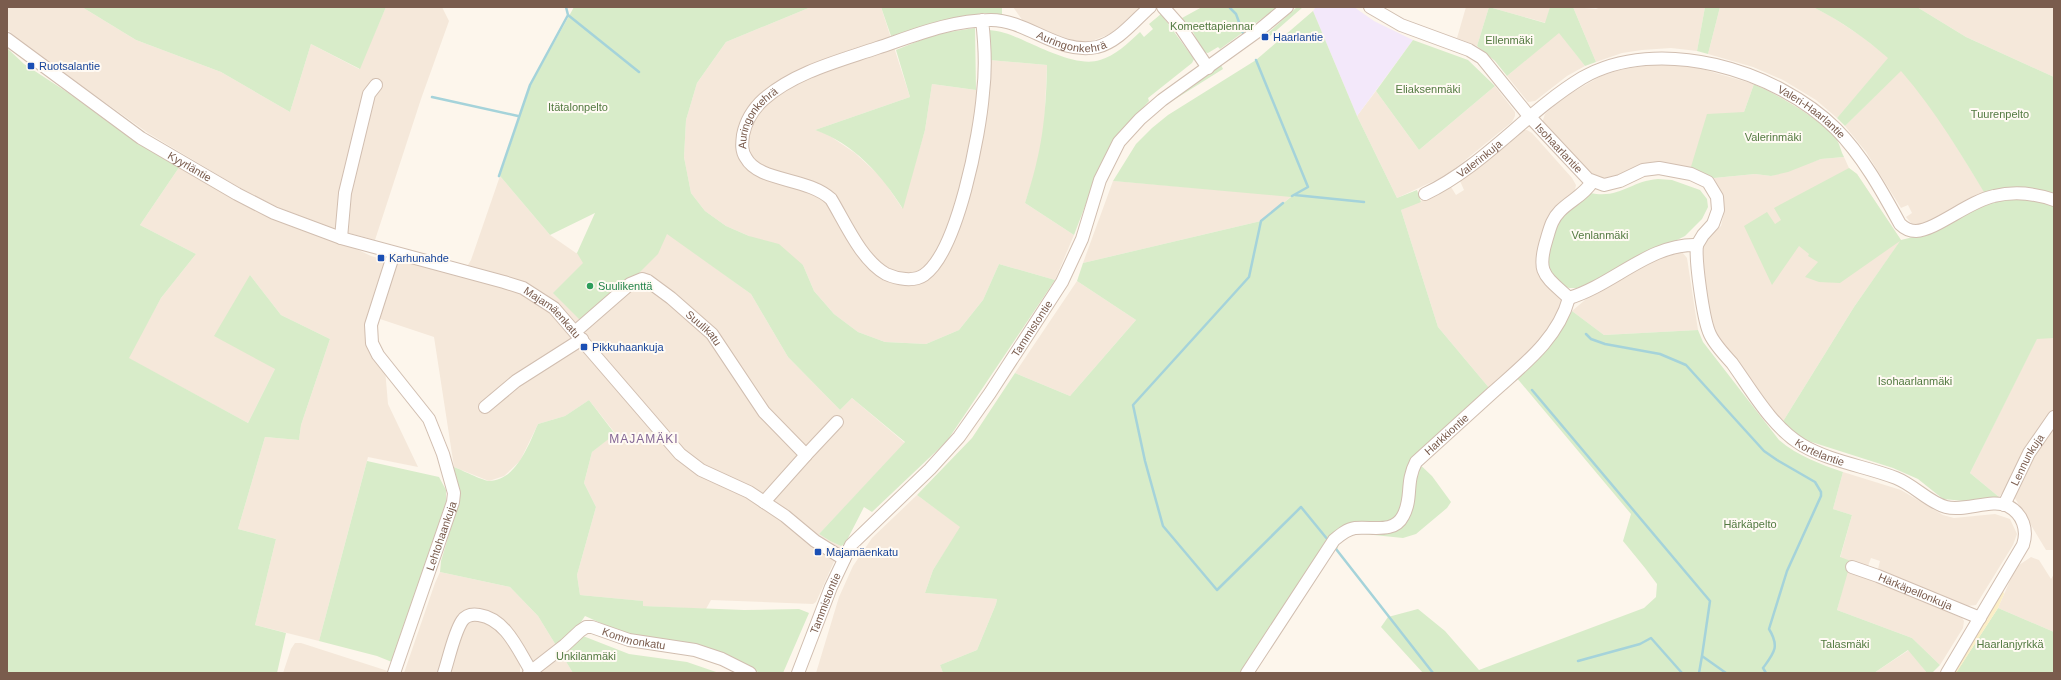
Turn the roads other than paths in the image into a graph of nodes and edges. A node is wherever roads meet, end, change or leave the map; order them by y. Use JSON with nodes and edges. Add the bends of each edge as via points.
{"nodes":[{"id":1,"x":1150,"y":7,"type":"edge"},
{"id":2,"x":1163,"y":7,"type":"edge"},
{"id":3,"x":1287,"y":7,"type":"edge"},
{"id":4,"x":1370,"y":7,"type":"edge"},
{"id":5,"x":982,"y":20,"type":"junction"},
{"id":6,"x":7,"y":39,"type":"edge"},
{"id":7,"x":1208,"y":68,"type":"junction"},
{"id":8,"x":376,"y":85,"type":"dead end"},
{"id":9,"x":1529,"y":116,"type":"junction"},
{"id":10,"x":1592,"y":182,"type":"junction"},
{"id":11,"x":1424,"y":194,"type":"dead end"},
{"id":12,"x":2054,"y":200,"type":"edge"},
{"id":13,"x":341,"y":238,"type":"junction"},
{"id":14,"x":1697,"y":245,"type":"junction"},
{"id":15,"x":394,"y":254,"type":"junction"},
{"id":16,"x":1569,"y":298,"type":"junction"},
{"id":17,"x":579,"y":335,"type":"junction"},
{"id":18,"x":485,"y":407,"type":"dead end"},
{"id":19,"x":2054,"y":417,"type":"edge"},
{"id":20,"x":837,"y":422,"type":"dead end"},
{"id":21,"x":806,"y":455,"type":"junction"},
{"id":22,"x":764,"y":502,"type":"junction"},
{"id":23,"x":2004,"y":505,"type":"junction"},
{"id":24,"x":844,"y":559,"type":"junction"},
{"id":25,"x":1852,"y":567,"type":"dead end"},
{"id":26,"x":1980,"y":618,"type":"junction"},
{"id":27,"x":530,"y":672,"type":"edge"},
{"id":28,"x":394,"y":673,"type":"edge"},
{"id":29,"x":444,"y":673,"type":"edge"},
{"id":30,"x":750,"y":673,"type":"edge"},
{"id":31,"x":798,"y":673,"type":"edge"},
{"id":32,"x":1247,"y":673,"type":"edge"},
{"id":33,"x":1947,"y":673,"type":"edge"}],
"edges":[{"from":1,"to":5,"type":"street","name":"Auringonkehrä","via":[[1108,43],[1087,48],[1063,44],[1003,21]]},
{"from":2,"to":7,"type":"street"},
{"from":3,"to":7,"type":"street","name":"Tammistontie"},
{"from":4,"to":9,"type":"street","name":"Isohaarlantie","via":[[1401,25],[1476,55],[1491,68]]},
{"from":5,"to":5,"type":"street","name":"Auringonkehrä","via":[[930,30],[835,62],[786,85],[765,99],[749,117],[742,149],[746,159],[766,174],[806,184],[824,193],[831,199],[862,251],[887,274],[907,279],[924,275],[936,260],[951,230],[965,192],[975,151],[984,92]]},
{"from":6,"to":13,"type":"street","name":"Kyyrläntie","via":[[140,138],[251,201],[293,221]]},
{"from":7,"to":24,"type":"street","name":"Tammistontie","via":[[1162,100],[1119,142],[1103,174],[1082,240],[1065,276],[990,393],[950,448],[857,537]]},
{"from":8,"to":13,"type":"street","via":[[369,94],[347,185]]},
{"from":9,"to":10,"type":"street","name":"Isohaarlantie"},
{"from":9,"to":11,"type":"street","name":"Valerinkuja","via":[[1462,173]]},
{"from":9,"to":12,"type":"street","name":"Valeri-Haarlantie","via":[[1575,82],[1607,67],[1644,58],[1689,59],[1764,81],[1792,95],[1820,116],[1852,147],[1900,224],[1909,230],[1927,228],[1975,202],[1994,196],[2018,193]]},
{"from":10,"to":14,"type":"street","name":"Isohaarlantie","via":[[1611,184],[1652,168],[1680,171],[1700,177],[1708,182],[1718,197],[1718,210],[1713,224]]},
{"from":10,"to":16,"type":"street","via":[[1587,190],[1555,217],[1541,255],[1543,272]]},
{"from":13,"to":15,"type":"street","name":"Kyyrläntie"},
{"from":14,"to":16,"type":"street","via":[[1668,248]]},
{"from":14,"to":23,"type":"street","name":"Kortelantie","via":[[1697,260],[1709,333],[1773,418],[1794,440],[1828,457],[1896,478],[1945,507],[1957,509]]},
{"from":15,"to":17,"type":"street","name":"Majamäenkatu","via":[[523,288],[554,308]]},
{"from":15,"to":28,"type":"street","name":"Lehtohaankuja","via":[[371,324],[372,343],[378,355],[429,419],[443,454],[454,493],[433,564]]},
{"from":16,"to":32,"type":"street","name":"Harkkiontie","via":[[1561,319],[1543,345],[1416,462],[1408,481],[1408,506],[1402,518],[1393,525],[1382,528],[1354,528],[1334,540]]},
{"from":17,"to":18,"type":"street"},
{"from":17,"to":21,"type":"street","name":"Suulikatu","via":[[630,284],[642,279],[648,281],[712,334],[764,412]]},
{"from":17,"to":22,"type":"street","name":"Majamäenkatu","via":[[680,454],[701,470]]},
{"from":19,"to":23,"type":"street","name":"Lennunkuja","via":[[2029,453]]},
{"from":20,"to":21,"type":"street"},
{"from":21,"to":22,"type":"street"},
{"from":22,"to":24,"type":"street","name":"Majamäenkatu","via":[[815,541]]},
{"from":23,"to":26,"type":"street","via":[[2019,516],[2024,526],[2025,539]]},
{"from":24,"to":31,"type":"street","name":"Tammistontie"},
{"from":25,"to":26,"type":"street","name":"Härkäpellonkuja"},
{"from":26,"to":33,"type":"street"},
{"from":27,"to":29,"type":"street","name":"Kommonkatu","via":[[501,626],[490,618],[473,614],[465,618],[460,626]]},
{"from":27,"to":30,"type":"street","name":"Kommonkatu","via":[[560,650],[580,631],[592,627],[629,640],[695,650],[722,659]]}]}
